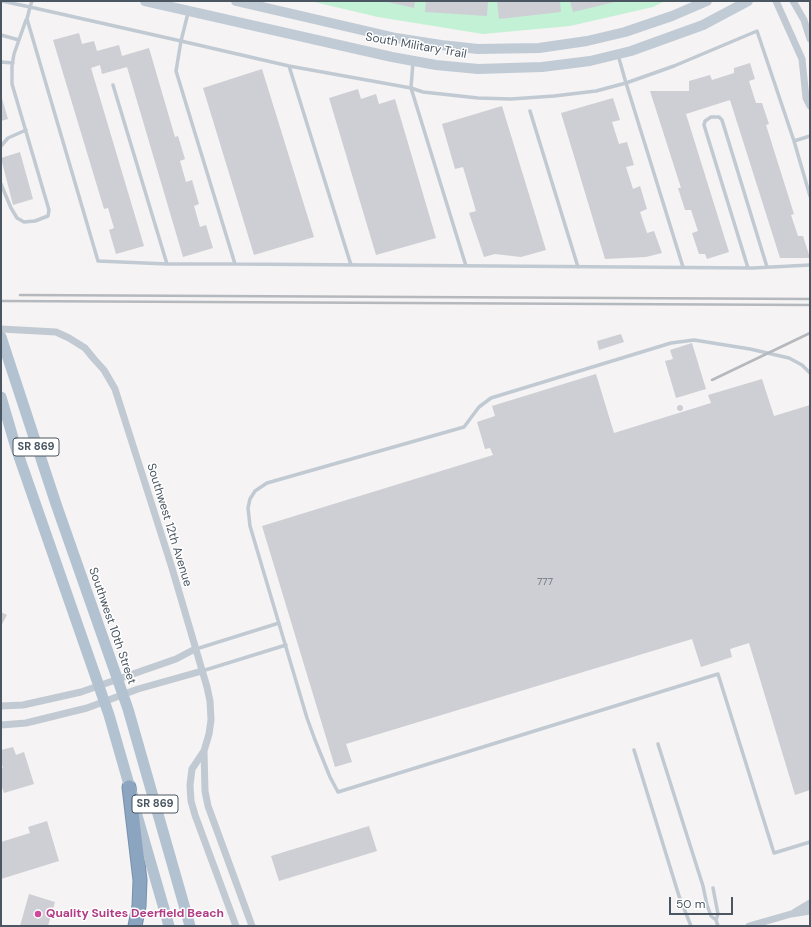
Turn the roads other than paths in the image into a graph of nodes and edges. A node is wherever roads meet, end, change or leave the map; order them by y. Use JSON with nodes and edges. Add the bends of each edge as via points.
{"nodes":[{"id":1,"x":2,"y":1,"type":"edge"},
{"id":2,"x":32,"y":1,"type":"edge"},
{"id":3,"x":145,"y":1,"type":"edge"},
{"id":4,"x":236,"y":1,"type":"edge"},
{"id":5,"x":706,"y":1,"type":"edge"},
{"id":6,"x":748,"y":1,"type":"edge"},
{"id":7,"x":776,"y":1,"type":"edge"},
{"id":8,"x":793,"y":1,"type":"edge"},
{"id":9,"x":175,"y":4,"type":"edge"},
{"id":10,"x":30,"y":7,"type":"junction"},
{"id":11,"x":189,"y":11,"type":"junction"},
{"id":12,"x":27,"y":19,"type":"junction"},
{"id":13,"x":1,"y":35,"type":"edge"},
{"id":14,"x":810,"y":39,"type":"edge"},
{"id":15,"x":19,"y":40,"type":"junction"},
{"id":16,"x":181,"y":41,"type":"junction"},
{"id":17,"x":617,"y":54,"type":"junction"},
{"id":18,"x":413,"y":61,"type":"junction"},
{"id":19,"x":1,"y":62,"type":"edge"},
{"id":20,"x":12,"y":63,"type":"junction"},
{"id":21,"x":289,"y":66,"type":"junction"},
{"id":22,"x":626,"y":83,"type":"junction"},
{"id":23,"x":113,"y":85,"type":"dead end"},
{"id":24,"x":411,"y":88,"type":"junction"},
{"id":25,"x":810,"y":106,"type":"edge"},
{"id":26,"x":530,"y":111,"type":"dead end"},
{"id":27,"x":26,"y":130,"type":"junction"},
{"id":28,"x":810,"y":136,"type":"edge"},
{"id":29,"x":794,"y":141,"type":"junction"},
{"id":30,"x":1,"y":146,"type":"edge"},
{"id":31,"x":1,"y":184,"type":"edge"},
{"id":32,"x":810,"y":196,"type":"edge"},
{"id":33,"x":167,"y":264,"type":"junction"},
{"id":34,"x":236,"y":264,"type":"junction"},
{"id":35,"x":351,"y":265,"type":"junction"},
{"id":36,"x":810,"y":265,"type":"edge"},
{"id":37,"x":466,"y":266,"type":"junction"},
{"id":38,"x":578,"y":267,"type":"junction"},
{"id":39,"x":683,"y":267,"type":"junction"},
{"id":40,"x":767,"y":267,"type":"junction"},
{"id":41,"x":748,"y":268,"type":"junction"},
{"id":42,"x":1,"y":329,"type":"edge"},
{"id":43,"x":1,"y":337,"type":"edge"},
{"id":44,"x":810,"y":373,"type":"edge"},
{"id":45,"x":1,"y":397,"type":"edge"},
{"id":46,"x":279,"y":623,"type":"junction"},
{"id":47,"x":286,"y":645,"type":"junction"},
{"id":48,"x":196,"y":649,"type":"junction"},
{"id":49,"x":202,"y":671,"type":"junction"},
{"id":50,"x":117,"y":679,"type":"junction"},
{"id":51,"x":99,"y":686,"type":"junction"},
{"id":52,"x":123,"y":695,"type":"junction"},
{"id":53,"x":104,"y":702,"type":"junction"},
{"id":54,"x":1,"y":706,"type":"edge"},
{"id":55,"x":1,"y":725,"type":"edge"},
{"id":56,"x":658,"y":744,"type":"dead end"},
{"id":57,"x":634,"y":750,"type":"dead end"},
{"id":58,"x":204,"y":751,"type":"junction"},
{"id":59,"x":129,"y":788,"type":"junction"},
{"id":60,"x":810,"y":842,"type":"edge"},
{"id":61,"x":713,"y":888,"type":"dead end"},
{"id":62,"x":810,"y":903,"type":"edge"},
{"id":63,"x":810,"y":911,"type":"edge"},
{"id":64,"x":791,"y":914,"type":"junction"},
{"id":65,"x":716,"y":920,"type":"junction"},
{"id":66,"x":136,"y":926,"type":"edge"},
{"id":67,"x":169,"y":926,"type":"edge"},
{"id":68,"x":190,"y":926,"type":"edge"},
{"id":69,"x":236,"y":926,"type":"edge"},
{"id":70,"x":252,"y":926,"type":"edge"},
{"id":71,"x":691,"y":926,"type":"edge"},
{"id":72,"x":718,"y":926,"type":"edge"},
{"id":73,"x":749,"y":926,"type":"edge"}],
"edges":[{"from":1,"to":10,"type":"lane"},
{"from":2,"to":10,"type":"lane"},
{"from":3,"to":9,"type":"street","name":"South Military Trail"},
{"from":4,"to":5,"type":"street","name":"South Military Trail","via":[[396,38],[478,49],[538,48],[587,41],[632,30]]},
{"from":6,"to":17,"type":"street","name":"South Military Trail","via":[[704,25]]},
{"from":7,"to":25,"type":"street","via":[[802,59],[806,98]]},
{"from":8,"to":14,"type":"street","via":[[804,20]]},
{"from":9,"to":11,"type":"street","name":"South Military Trail"},
{"from":10,"to":12,"type":"lane"},
{"from":10,"to":16,"type":"lane"},
{"from":11,"to":16,"type":"lane"},
{"from":11,"to":18,"type":"street","name":"South Military Trail"},
{"from":12,"to":15,"type":"lane"},
{"from":12,"to":33,"type":"lane","via":[[98,261]]},
{"from":13,"to":15,"type":"lane"},
{"from":15,"to":20,"type":"lane"},
{"from":16,"to":21,"type":"lane"},
{"from":16,"to":34,"type":"lane","via":[[176,71]]},
{"from":17,"to":18,"type":"street","name":"South Military Trail","via":[[590,61],[542,67],[486,69]]},
{"from":17,"to":22,"type":"lane"},
{"from":18,"to":24,"type":"lane"},
{"from":19,"to":20,"type":"lane"},
{"from":20,"to":27,"type":"lane","via":[[12,84]]},
{"from":21,"to":24,"type":"lane"},
{"from":21,"to":35,"type":"lane"},
{"from":22,"to":24,"type":"lane","via":[[596,91],[511,99],[423,92]]},
{"from":22,"to":29,"type":"lane","via":[[758,31]]},
{"from":22,"to":39,"type":"lane"},
{"from":23,"to":33,"type":"lane"},
{"from":24,"to":37,"type":"lane"},
{"from":26,"to":38,"type":"lane"},
{"from":27,"to":30,"type":"lane","via":[[8,138]]},
{"from":27,"to":31,"type":"lane","via":[[49,210],[48,216],[24,222],[17,218]]},
{"from":28,"to":29,"type":"lane"},
{"from":29,"to":32,"type":"lane"},
{"from":33,"to":34,"type":"lane"},
{"from":34,"to":35,"type":"lane"},
{"from":35,"to":37,"type":"lane"},
{"from":36,"to":40,"type":"lane"},
{"from":37,"to":38,"type":"lane"},
{"from":38,"to":39,"type":"lane"},
{"from":39,"to":41,"type":"lane"},
{"from":40,"to":41,"type":"lane"},
{"from":40,"to":41,"type":"lane","via":[[722,120],[711,116],[704,125]]},
{"from":42,"to":48,"type":"street","name":"Southwest 12th Avenue","via":[[56,332],[85,348],[104,370],[115,389]]},
{"from":43,"to":50,"type":"main road","name":"Southwest 10th Street","number":"SR 869"},
{"from":44,"to":46,"type":"lane","via":[[789,358],[750,348],[694,340],[671,343],[491,398],[479,407],[464,426],[267,483],[255,491],[248,508],[250,526]]},
{"from":45,"to":51,"type":"main road","number":"SR 869"},
{"from":46,"to":47,"type":"lane"},
{"from":46,"to":48,"type":"lane"},
{"from":47,"to":49,"type":"lane"},
{"from":47,"to":60,"type":"lane","via":[[315,740],[338,792],[718,674],[774,853]]},
{"from":48,"to":49,"type":"street","name":"Southwest 12th Avenue"},
{"from":48,"to":50,"type":"street"},
{"from":49,"to":52,"type":"street"},
{"from":49,"to":58,"type":"street","name":"Southwest 12th Avenue","via":[[210,701],[211,720]]},
{"from":50,"to":51,"type":"street"},
{"from":50,"to":52,"type":"main road","name":"Southwest 10th Street","number":"SR 869"},
{"from":51,"to":53,"type":"main road","number":"SR 869"},
{"from":51,"to":54,"type":"street","via":[[23,705]]},
{"from":52,"to":53,"type":"street"},
{"from":52,"to":68,"type":"main road","name":"Southwest 10th Street","number":"SR 869"},
{"from":53,"to":55,"type":"street","via":[[31,722]]},
{"from":53,"to":59,"type":"main road","number":"SR 869"},
{"from":56,"to":65,"type":"lane","via":[[707,905],[711,916]]},
{"from":57,"to":71,"type":"lane","via":[[679,896]]},
{"from":58,"to":69,"type":"street","name":"Southwest 12th Avenue","via":[[192,769],[191,801]]},
{"from":58,"to":70,"type":"street","name":"Southwest 12th Avenue","via":[[208,806]]},
{"from":59,"to":66,"type":"highway","via":[[140,880]]},
{"from":59,"to":67,"type":"main road","number":"SR 869"},
{"from":61,"to":65,"type":"lane","via":[[718,914]]},
{"from":62,"to":64,"type":"street"},
{"from":63,"to":64,"type":"street"},
{"from":64,"to":73,"type":"street"},
{"from":65,"to":72,"type":"lane"}]}
